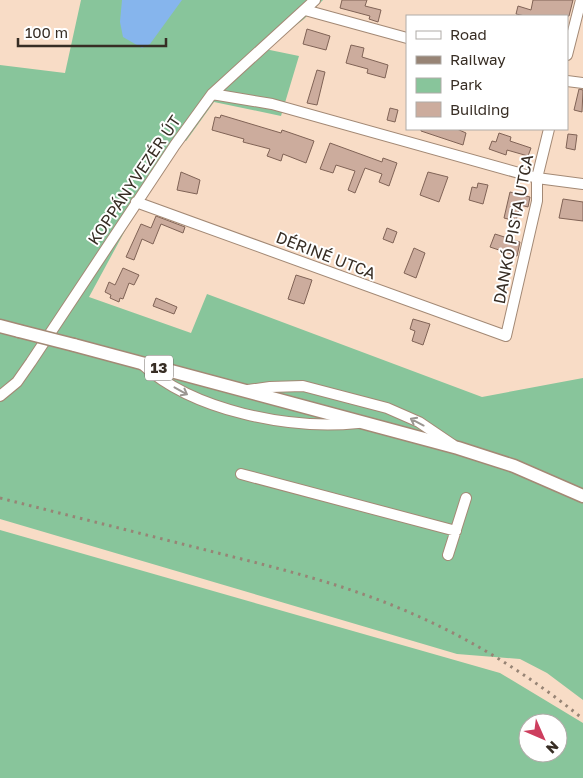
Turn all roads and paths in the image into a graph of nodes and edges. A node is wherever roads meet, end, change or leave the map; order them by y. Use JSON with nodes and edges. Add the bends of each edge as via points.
{"nodes":[{"id":1,"x":315,"y":0,"type":"edge"},
{"id":2,"x":581,"y":0,"type":"edge"},
{"id":3,"x":305,"y":10,"type":"junction"},
{"id":4,"x":406,"y":38,"type":"edge"},
{"id":5,"x":568,"y":51,"type":"edge"},
{"id":6,"x":568,"y":81,"type":"edge"},
{"id":7,"x":583,"y":83,"type":"edge"},
{"id":8,"x":212,"y":94,"type":"junction"},
{"id":9,"x":549,"y":130,"type":"edge"},
{"id":10,"x":537,"y":178,"type":"junction"},
{"id":11,"x":583,"y":184,"type":"edge"},
{"id":12,"x":136,"y":202,"type":"junction"},
{"id":13,"x":0,"y":326,"type":"edge"},
{"id":14,"x":506,"y":336,"type":"joint"},
{"id":15,"x":141,"y":363,"type":"junction"},
{"id":16,"x":243,"y":391,"type":"junction"},
{"id":17,"x":0,"y":396,"type":"edge"},
{"id":18,"x":362,"y":422,"type":"junction"},
{"id":19,"x":458,"y":448,"type":"junction"},
{"id":20,"x":241,"y":474,"type":"dead end"},
{"id":21,"x":583,"y":496,"type":"edge"},
{"id":22,"x":466,"y":498,"type":"dead end"},
{"id":23,"x":456,"y":531,"type":"junction"},
{"id":24,"x":448,"y":555,"type":"dead end"}],
"edges":[{"from":1,"to":3,"type":"street","name":"KOPPÁNYVEZÉR ÚT"},
{"from":2,"to":5,"type":"street"},
{"from":3,"to":4,"type":"street"},
{"from":3,"to":8,"type":"street","name":"KOPPÁNYVEZÉR ÚT"},
{"from":6,"to":7,"type":"street"},
{"from":8,"to":10,"type":"street","via":[[272,104]]},
{"from":8,"to":12,"type":"street","name":"KOPPÁNYVEZÉR ÚT"},
{"from":9,"to":10,"type":"street","name":"DANKÓ PISTA UTCA"},
{"from":10,"to":11,"type":"street"},
{"from":10,"to":14,"type":"street","name":"DANKÓ PISTA UTCA","via":[[537,201]]},
{"from":12,"to":14,"type":"street","name":"DÉRINÉ UTCA"},
{"from":12,"to":17,"type":"street","name":"KOPPÁNYVEZÉR ÚT","via":[[60,320],[16,382]]},
{"from":13,"to":15,"type":"main road","number":"13","bridge":true},
{"from":15,"to":16,"type":"main road","number":"13"},
{"from":15,"to":18,"type":"street","one_way":true,"via":[[157,378],[206,404],[298,424]]},
{"from":16,"to":18,"type":"main road","number":"13"},
{"from":19,"to":16,"type":"street","one_way":true,"via":[[419,422],[387,408],[303,386]]},
{"from":18,"to":19,"type":"main road","number":"13"},
{"from":19,"to":21,"type":"main road","number":"13","via":[[514,466]]},
{"from":20,"to":23,"type":"street"},
{"from":22,"to":23,"type":"street"},
{"from":23,"to":24,"type":"street"}]}
